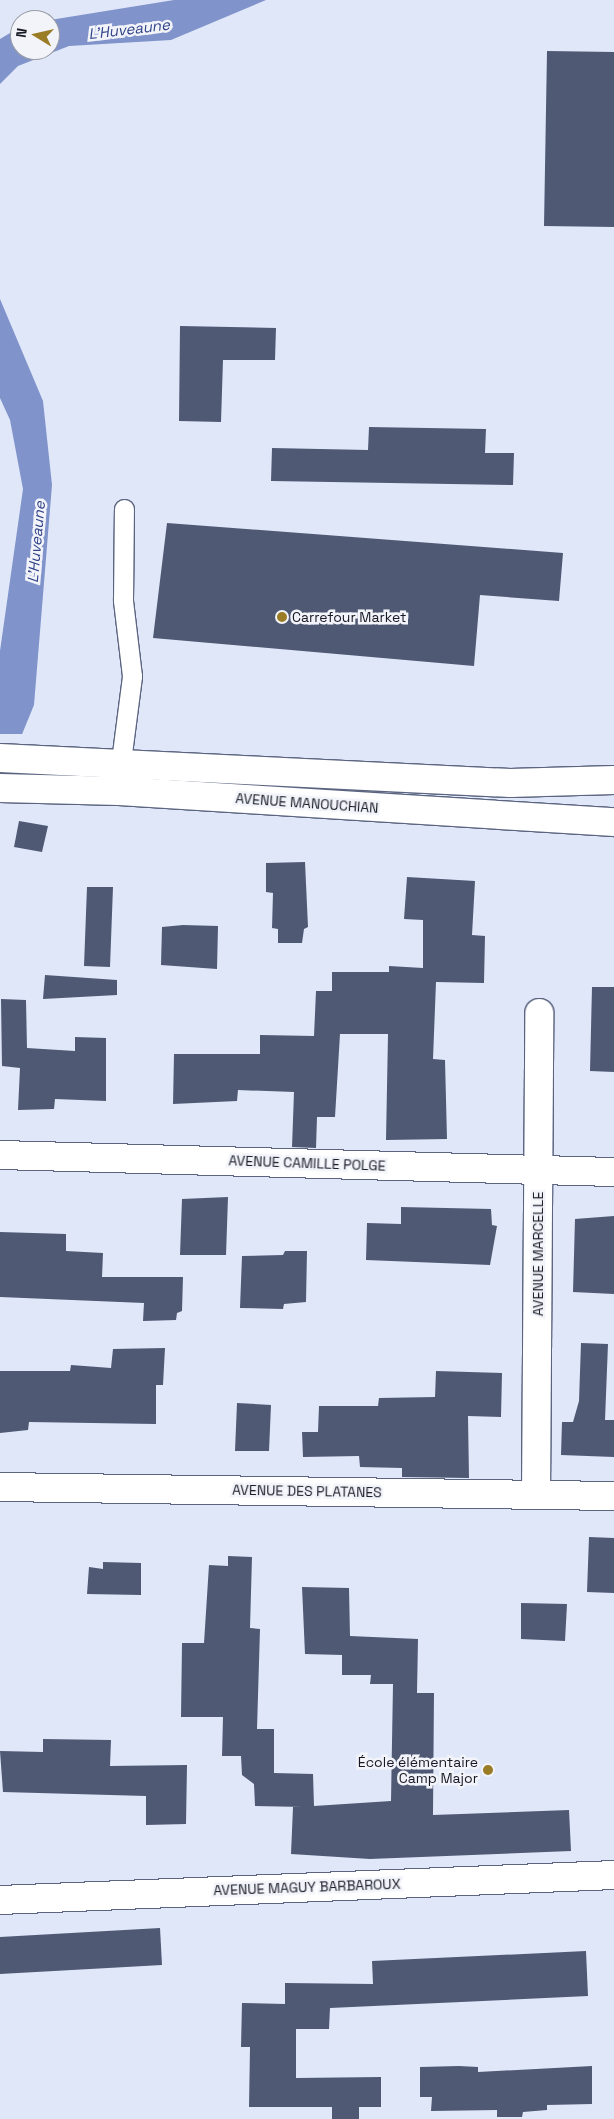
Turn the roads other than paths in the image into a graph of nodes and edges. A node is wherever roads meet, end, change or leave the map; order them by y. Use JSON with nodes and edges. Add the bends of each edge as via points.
{"nodes":[{"id":1,"x":124,"y":509,"type":"dead end"},
{"id":2,"x":0,"y":758,"type":"edge"},
{"id":3,"x":121,"y":761,"type":"junction"},
{"id":4,"x":614,"y":780,"type":"edge"},
{"id":5,"x":0,"y":788,"type":"edge"},
{"id":6,"x":614,"y":822,"type":"edge"},
{"id":7,"x":539,"y":1013,"type":"dead end"},
{"id":8,"x":0,"y":1155,"type":"edge"},
{"id":9,"x":538,"y":1170,"type":"junction"},
{"id":10,"x":614,"y":1172,"type":"edge"},
{"id":11,"x":0,"y":1487,"type":"edge"},
{"id":12,"x":536,"y":1495,"type":"junction"},
{"id":13,"x":614,"y":1496,"type":"edge"},
{"id":14,"x":614,"y":1874,"type":"edge"},
{"id":15,"x":0,"y":1900,"type":"edge"}],
"edges":[{"from":1,"to":3,"type":"lane","via":[[123,600],[132,676]]},
{"from":2,"to":3,"type":"street"},
{"from":3,"to":4,"type":"street","via":[[510,783]]},
{"from":5,"to":6,"type":"street","name":"AVENUE MANOUCHIAN"},
{"from":7,"to":9,"type":"street","name":"AVENUE MARCELLE"},
{"from":8,"to":9,"type":"street","name":"AVENUE CAMILLE POLGE"},
{"from":9,"to":10,"type":"street","name":"AVENUE CAMILLE POLGE"},
{"from":9,"to":12,"type":"street","name":"AVENUE MARCELLE"},
{"from":11,"to":12,"type":"street","name":"AVENUE DES PLATANES"},
{"from":12,"to":13,"type":"street","name":"AVENUE DES PLATANES"},
{"from":14,"to":15,"type":"street","name":"AVENUE MAGUY BARBAROUX"}]}
